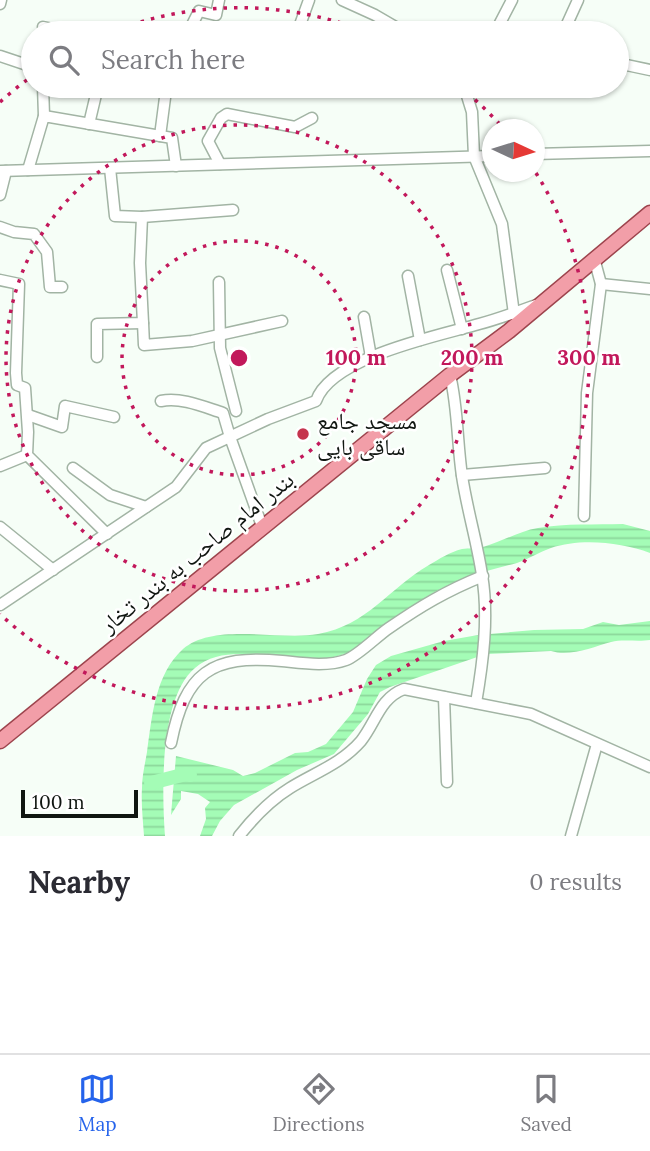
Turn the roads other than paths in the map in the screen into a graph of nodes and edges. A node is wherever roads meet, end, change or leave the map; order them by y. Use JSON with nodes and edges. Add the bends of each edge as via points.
{"nodes":[{"id":1,"x":219,"y":0,"type":"edge"},
{"id":2,"x":309,"y":0,"type":"edge"},
{"id":3,"x":342,"y":0,"type":"edge"},
{"id":4,"x":512,"y":0,"type":"edge"},
{"id":5,"x":578,"y":0,"type":"edge"},
{"id":6,"x":194,"y":21,"type":"edge"},
{"id":7,"x":301,"y":21,"type":"edge"},
{"id":8,"x":385,"y":21,"type":"edge"},
{"id":9,"x":501,"y":21,"type":"edge"},
{"id":10,"x":568,"y":21,"type":"edge"},
{"id":11,"x":0,"y":56,"type":"edge"},
{"id":12,"x":21,"y":63,"type":"edge"},
{"id":13,"x":629,"y":66,"type":"edge"},
{"id":14,"x":650,"y":70,"type":"edge"},
{"id":15,"x":43,"y":98,"type":"edge"},
{"id":16,"x":95,"y":98,"type":"edge"},
{"id":17,"x":165,"y":98,"type":"edge"},
{"id":18,"x":468,"y":98,"type":"edge"},
{"id":19,"x":44,"y":117,"type":"junction"},
{"id":20,"x":312,"y":118,"type":"dead end"},
{"id":21,"x":89,"y":124,"type":"junction"},
{"id":22,"x":160,"y":136,"type":"junction"},
{"id":23,"x":650,"y":150,"type":"edge"},
{"id":24,"x":545,"y":154,"type":"edge"},
{"id":25,"x":474,"y":156,"type":"junction"},
{"id":26,"x":482,"y":156,"type":"edge"},
{"id":27,"x":220,"y":164,"type":"junction"},
{"id":28,"x":176,"y":166,"type":"junction"},
{"id":29,"x":110,"y":168,"type":"junction"},
{"id":30,"x":28,"y":170,"type":"junction"},
{"id":31,"x":3,"y":171,"type":"edge"},
{"id":32,"x":0,"y":195,"type":"edge"},
{"id":33,"x":233,"y":210,"type":"dead end"},
{"id":34,"x":650,"y":213,"type":"edge"},
{"id":35,"x":142,"y":217,"type":"junction"},
{"id":36,"x":0,"y":227,"type":"edge"},
{"id":37,"x":594,"y":258,"type":"junction"},
{"id":38,"x":447,"y":270,"type":"dead end"},
{"id":39,"x":408,"y":276,"type":"dead end"},
{"id":40,"x":0,"y":280,"type":"edge"},
{"id":41,"x":219,"y":282,"type":"dead end"},
{"id":42,"x":601,"y":284,"type":"junction"},
{"id":43,"x":62,"y":287,"type":"dead end"},
{"id":44,"x":650,"y":289,"type":"edge"},
{"id":45,"x":539,"y":304,"type":"junction"},
{"id":46,"x":514,"y":314,"type":"junction"},
{"id":47,"x":364,"y":317,"type":"dead end"},
{"id":48,"x":282,"y":320,"type":"dead end"},
{"id":49,"x":143,"y":323,"type":"junction"},
{"id":50,"x":462,"y":329,"type":"junction"},
{"id":51,"x":220,"y":335,"type":"junction"},
{"id":52,"x":419,"y":341,"type":"junction"},
{"id":53,"x":97,"y":357,"type":"dead end"},
{"id":54,"x":372,"y":357,"type":"junction"},
{"id":55,"x":450,"y":375,"type":"junction"},
{"id":56,"x":161,"y":401,"type":"dead end"},
{"id":57,"x":236,"y":411,"type":"dead end"},
{"id":58,"x":27,"y":415,"type":"junction"},
{"id":59,"x":114,"y":416,"type":"dead end"},
{"id":60,"x":230,"y":437,"type":"junction"},
{"id":61,"x":27,"y":455,"type":"junction"},
{"id":62,"x":0,"y":466,"type":"edge"},
{"id":63,"x":73,"y":468,"type":"dead end"},
{"id":64,"x":545,"y":468,"type":"dead end"},
{"id":65,"x":462,"y":475,"type":"junction"},
{"id":66,"x":146,"y":507,"type":"junction"},
{"id":67,"x":584,"y":516,"type":"dead end"},
{"id":68,"x":0,"y":527,"type":"edge"},
{"id":69,"x":262,"y":529,"type":"junction"},
{"id":70,"x":107,"y":534,"type":"junction"},
{"id":71,"x":52,"y":570,"type":"junction"},
{"id":72,"x":482,"y":576,"type":"junction"},
{"id":73,"x":0,"y":606,"type":"edge"},
{"id":74,"x":444,"y":697,"type":"junction"},
{"id":75,"x":476,"y":703,"type":"junction"},
{"id":76,"x":0,"y":741,"type":"edge"},
{"id":77,"x":171,"y":743,"type":"dead end"},
{"id":78,"x":597,"y":744,"type":"junction"},
{"id":79,"x":650,"y":767,"type":"edge"},
{"id":80,"x":447,"y":782,"type":"dead end"},
{"id":81,"x":239,"y":836,"type":"edge"},
{"id":82,"x":571,"y":836,"type":"edge"}],
"edges":[{"from":1,"to":6,"type":"street","via":[[216,15],[199,11]]},
{"from":2,"to":7,"type":"street"},
{"from":3,"to":8,"type":"street"},
{"from":4,"to":9,"type":"street"},
{"from":5,"to":10,"type":"street"},
{"from":11,"to":12,"type":"street"},
{"from":13,"to":14,"type":"street"},
{"from":15,"to":19,"type":"street"},
{"from":16,"to":21,"type":"street"},
{"from":17,"to":22,"type":"street"},
{"from":18,"to":25,"type":"street"},
{"from":19,"to":21,"type":"street"},
{"from":19,"to":30,"type":"street"},
{"from":20,"to":27,"type":"street","via":[[295,127],[227,114],[208,141]]},
{"from":21,"to":22,"type":"street"},
{"from":22,"to":28,"type":"street","via":[[172,138]]},
{"from":23,"to":24,"type":"street"},
{"from":25,"to":26,"type":"street"},
{"from":25,"to":27,"type":"street"},
{"from":25,"to":46,"type":"street","via":[[502,224]]},
{"from":27,"to":28,"type":"street"},
{"from":28,"to":29,"type":"street"},
{"from":29,"to":30,"type":"street"},
{"from":29,"to":35,"type":"street","via":[[115,216]]},
{"from":30,"to":31,"type":"street"},
{"from":31,"to":32,"type":"street"},
{"from":33,"to":35,"type":"street"},
{"from":34,"to":37,"type":"main road","name":"بندر امام صاحب به بندر تخار"},
{"from":35,"to":49,"type":"street"},
{"from":36,"to":43,"type":"street","via":[[34,234],[47,252],[50,287]]},
{"from":37,"to":42,"type":"street"},
{"from":37,"to":45,"type":"main road","name":"بندر امام صاحب به بندر تخار"},
{"from":38,"to":50,"type":"street"},
{"from":39,"to":52,"type":"street"},
{"from":40,"to":58,"type":"street","via":[[19,284],[16,373],[17,385],[25,388]]},
{"from":41,"to":51,"type":"street"},
{"from":42,"to":44,"type":"street"},
{"from":42,"to":67,"type":"street","via":[[587,393]]},
{"from":45,"to":46,"type":"street"},
{"from":45,"to":55,"type":"main road","name":"بندر امام صاحب به بندر تخار"},
{"from":46,"to":50,"type":"street"},
{"from":47,"to":54,"type":"street"},
{"from":48,"to":51,"type":"street"},
{"from":49,"to":51,"type":"street","via":[[144,345]]},
{"from":49,"to":53,"type":"street","via":[[97,324]]},
{"from":50,"to":52,"type":"street"},
{"from":51,"to":57,"type":"street"},
{"from":52,"to":54,"type":"street"},
{"from":54,"to":60,"type":"street","via":[[357,362],[320,390],[316,401]]},
{"from":55,"to":65,"type":"street"},
{"from":55,"to":69,"type":"main road","name":"بندر امام صاحب به بندر تخار"},
{"from":56,"to":60,"type":"street","via":[[170,399],[223,413]]},
{"from":58,"to":59,"type":"street","via":[[62,427],[65,406]]},
{"from":58,"to":61,"type":"street"},
{"from":60,"to":66,"type":"street","via":[[206,448],[176,487]]},
{"from":60,"to":69,"type":"street"},
{"from":61,"to":62,"type":"street"},
{"from":61,"to":70,"type":"street"},
{"from":63,"to":66,"type":"street","via":[[110,495]]},
{"from":64,"to":65,"type":"street"},
{"from":65,"to":72,"type":"street"},
{"from":66,"to":70,"type":"street"},
{"from":68,"to":71,"type":"street"},
{"from":69,"to":76,"type":"main road","name":"بندر امام صاحب به بندر تخار"},
{"from":70,"to":71,"type":"street"},
{"from":71,"to":73,"type":"street"},
{"from":72,"to":75,"type":"street","via":[[484,632]]},
{"from":72,"to":77,"type":"street","via":[[445,591],[347,660],[310,664],[254,658],[205,671],[185,696]]},
{"from":74,"to":75,"type":"street"},
{"from":74,"to":80,"type":"street"},
{"from":74,"to":81,"type":"street","via":[[404,689],[391,694],[360,741],[336,764],[289,789],[257,813]]},
{"from":75,"to":78,"type":"street","via":[[531,714]]},
{"from":78,"to":79,"type":"street"},
{"from":78,"to":82,"type":"street"}]}
